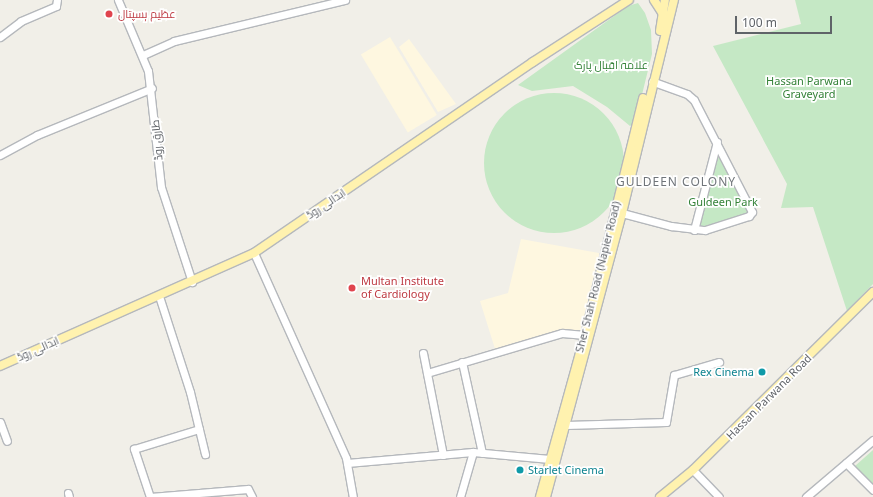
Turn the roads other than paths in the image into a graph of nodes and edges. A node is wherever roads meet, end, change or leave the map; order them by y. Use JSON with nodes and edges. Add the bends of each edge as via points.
{"nodes":[{"id":1,"x":57,"y":0,"type":"edge"},
{"id":2,"x":118,"y":0,"type":"edge"},
{"id":3,"x":345,"y":0,"type":"edge"},
{"id":4,"x":629,"y":0,"type":"edge"},
{"id":5,"x":654,"y":0,"type":"edge"},
{"id":6,"x":664,"y":0,"type":"edge"},
{"id":7,"x":674,"y":0,"type":"edge"},
{"id":8,"x":663,"y":14,"type":"junction"},
{"id":9,"x":662,"y":33,"type":"junction"},
{"id":10,"x":0,"y":37,"type":"edge"},
{"id":11,"x":143,"y":55,"type":"junction"},
{"id":12,"x":652,"y":81,"type":"junction"},
{"id":13,"x":152,"y":88,"type":"junction"},
{"id":14,"x":717,"y":142,"type":"junction"},
{"id":15,"x":0,"y":155,"type":"edge"},
{"id":16,"x":627,"y":178,"type":"junction"},
{"id":17,"x":622,"y":213,"type":"junction"},
{"id":18,"x":694,"y":230,"type":"junction"},
{"id":19,"x":254,"y":253,"type":"junction"},
{"id":20,"x":192,"y":282,"type":"junction"},
{"id":21,"x":873,"y":292,"type":"edge"},
{"id":22,"x":159,"y":296,"type":"junction"},
{"id":23,"x":585,"y":335,"type":"junction"},
{"id":24,"x":423,"y":353,"type":"dead end"},
{"id":25,"x":462,"y":362,"type":"junction"},
{"id":26,"x":719,"y":362,"type":"dead end"},
{"id":27,"x":0,"y":366,"type":"edge"},
{"id":28,"x":427,"y":373,"type":"junction"},
{"id":29,"x":0,"y":422,"type":"edge"},
{"id":30,"x":566,"y":425,"type":"junction"},
{"id":31,"x":199,"y":429,"type":"junction"},
{"id":32,"x":873,"y":440,"type":"edge"},
{"id":33,"x":7,"y":441,"type":"dead end"},
{"id":34,"x":473,"y":452,"type":"junction"},
{"id":35,"x":482,"y":453,"type":"junction"},
{"id":36,"x":205,"y":454,"type":"dead end"},
{"id":37,"x":443,"y":455,"type":"junction"},
{"id":38,"x":550,"y":459,"type":"junction"},
{"id":39,"x":347,"y":463,"type":"junction"},
{"id":40,"x":846,"y":463,"type":"junction"},
{"id":41,"x":693,"y":470,"type":"junction"},
{"id":42,"x":873,"y":490,"type":"edge"},
{"id":43,"x":150,"y":497,"type":"edge"},
{"id":44,"x":252,"y":497,"type":"edge"},
{"id":45,"x":353,"y":497,"type":"edge"},
{"id":46,"x":460,"y":497,"type":"edge"},
{"id":47,"x":540,"y":497,"type":"edge"},
{"id":48,"x":546,"y":497,"type":"edge"},
{"id":49,"x":660,"y":497,"type":"edge"},
{"id":50,"x":719,"y":497,"type":"edge"},
{"id":51,"x":806,"y":497,"type":"edge"}],
"edges":[{"from":1,"to":10,"type":"street","via":[[56,6],[21,21]]},
{"from":2,"to":11,"type":"street","name":"طارق روڈ"},
{"from":3,"to":11,"type":"street","via":[[174,40]]},
{"from":4,"to":19,"type":"main road","name":"ابدالی روڈ","via":[[533,62]]},
{"from":5,"to":8,"type":"main road"},
{"from":6,"to":8,"type":"main road"},
{"from":7,"to":9,"type":"main road"},
{"from":8,"to":9,"type":"main road"},
{"from":9,"to":12,"type":"main road","name":"Sher Shah Road (Napier Road)"},
{"from":9,"to":16,"type":"main road","name":"Sher Shah Road (Napier Road)"},
{"from":11,"to":13,"type":"street","name":"طارق روڈ"},
{"from":12,"to":14,"type":"street","via":[[691,96]]},
{"from":12,"to":16,"type":"main road","name":"Sher Shah Road (Napier Road)"},
{"from":13,"to":15,"type":"street","via":[[37,135]]},
{"from":13,"to":20,"type":"street","name":"طارق روڈ","via":[[161,187]]},
{"from":14,"to":18,"type":"street"},
{"from":14,"to":18,"type":"street","via":[[752,212],[749,216],[704,230]]},
{"from":16,"to":17,"type":"main road","name":"Sher Shah Road (Napier Road)"},
{"from":16,"to":23,"type":"main road","name":"Sher Shah Road (Napier Road)"},
{"from":17,"to":18,"type":"street"},
{"from":17,"to":30,"type":"main road","name":"Sher Shah Road (Napier Road)"},
{"from":19,"to":20,"type":"main road","name":"ابدالی روڈ"},
{"from":19,"to":39,"type":"street"},
{"from":20,"to":22,"type":"main road","name":"ابدالی روڈ"},
{"from":21,"to":41,"type":"main road","name":"Hassan Parwana Road"},
{"from":22,"to":27,"type":"main road","name":"ابدالی روڈ"},
{"from":22,"to":31,"type":"street"},
{"from":23,"to":25,"type":"street","via":[[562,333]]},
{"from":23,"to":38,"type":"main road","name":"Sher Shah Road (Napier Road)"},
{"from":24,"to":28,"type":"street"},
{"from":25,"to":28,"type":"street"},
{"from":25,"to":35,"type":"street"},
{"from":26,"to":30,"type":"street","via":[[674,375],[666,422]]},
{"from":28,"to":37,"type":"street"},
{"from":29,"to":33,"type":"street"},
{"from":30,"to":48,"type":"main road","name":"Sher Shah Road (Napier Road)"},
{"from":31,"to":36,"type":"street"},
{"from":31,"to":43,"type":"street","via":[[134,449]]},
{"from":32,"to":40,"type":"street"},
{"from":34,"to":35,"type":"street"},
{"from":34,"to":37,"type":"street"},
{"from":34,"to":46,"type":"street"},
{"from":35,"to":38,"type":"street"},
{"from":37,"to":39,"type":"street"},
{"from":38,"to":47,"type":"main road","name":"Sher Shah Road (Napier Road)"},
{"from":39,"to":45,"type":"street"},
{"from":40,"to":42,"type":"street"},
{"from":40,"to":51,"type":"street"},
{"from":41,"to":49,"type":"main road","name":"Hassan Parwana Road"},
{"from":41,"to":50,"type":"street"},
{"from":43,"to":44,"type":"street","via":[[248,489]]}]}
